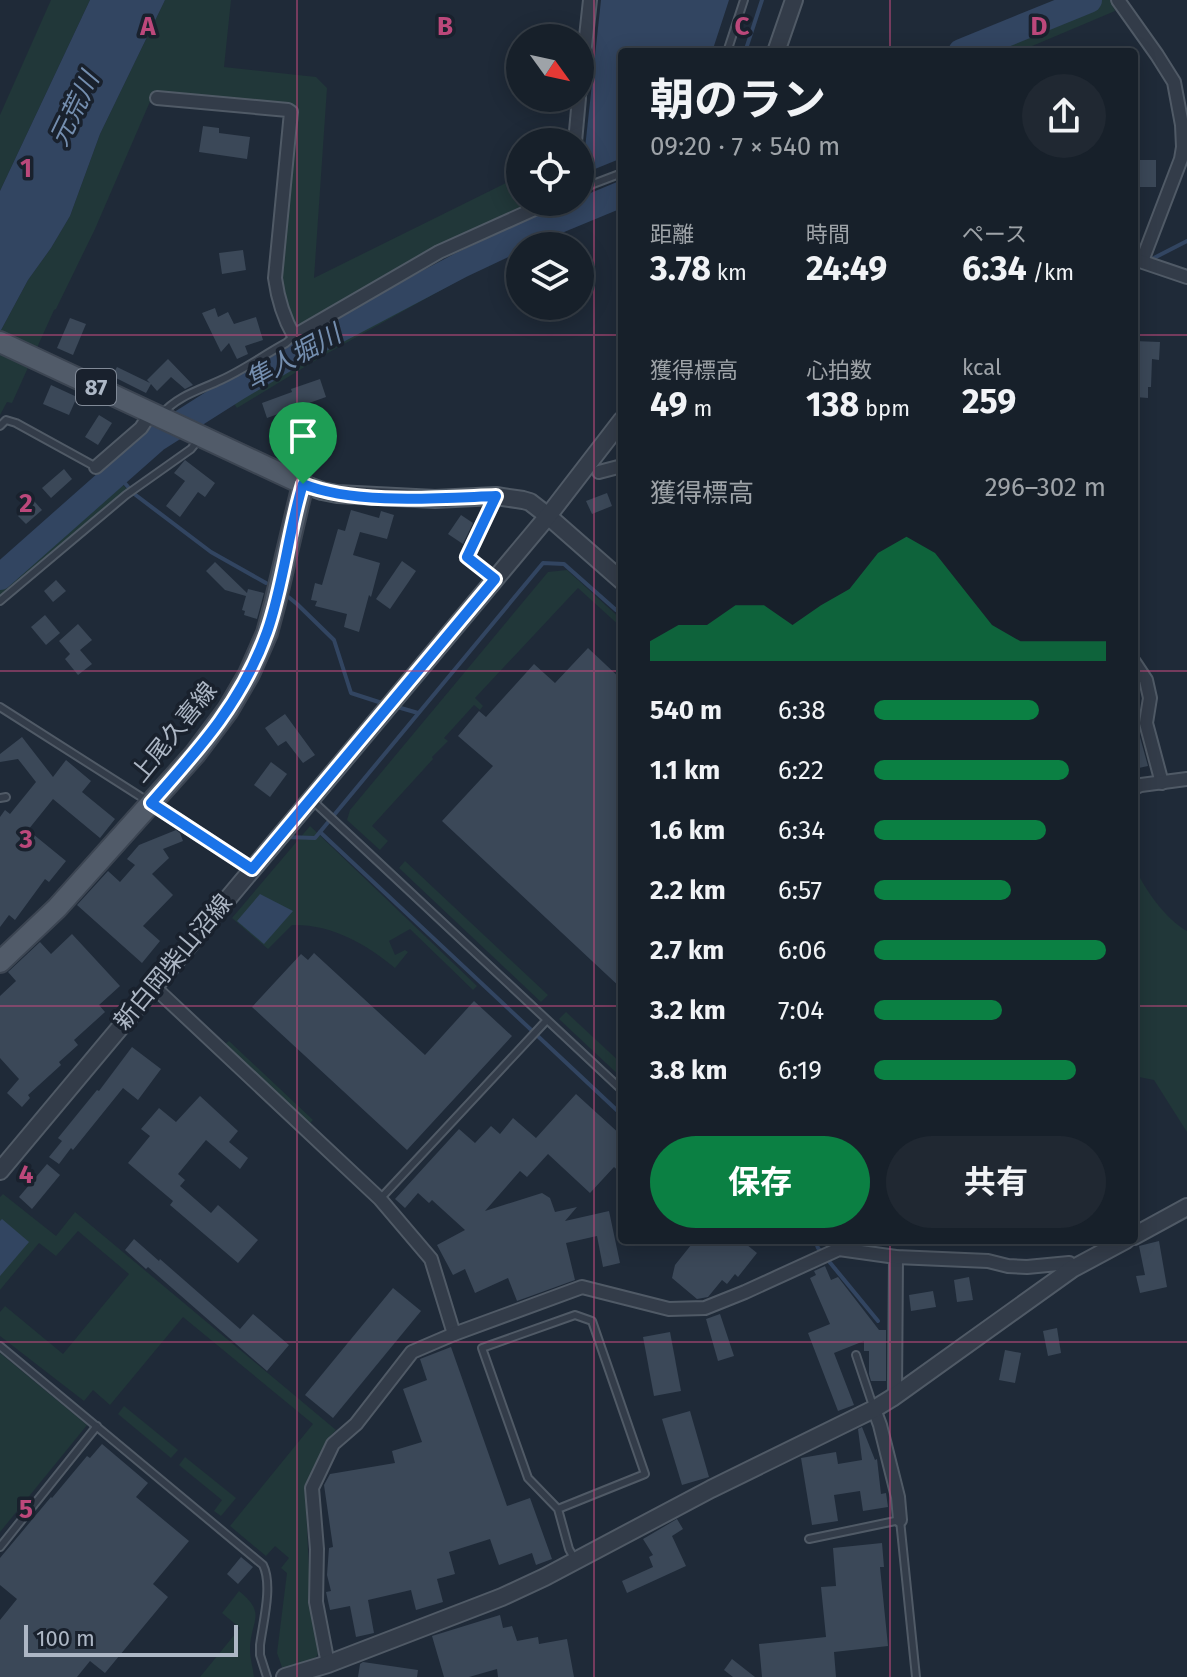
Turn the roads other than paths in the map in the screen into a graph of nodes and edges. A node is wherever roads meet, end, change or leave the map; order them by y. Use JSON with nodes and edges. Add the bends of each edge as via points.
{"nodes":[{"id":1,"x":590,"y":0,"type":"edge"},
{"id":2,"x":744,"y":0,"type":"edge"},
{"id":3,"x":794,"y":0,"type":"edge"},
{"id":4,"x":1119,"y":2,"type":"edge"},
{"id":5,"x":587,"y":24,"type":"edge"},
{"id":6,"x":728,"y":48,"type":"edge"},
{"id":7,"x":777,"y":48,"type":"edge"},
{"id":8,"x":157,"y":98,"type":"dead end"},
{"id":9,"x":618,"y":175,"type":"edge"},
{"id":10,"x":594,"y":184,"type":"edge"},
{"id":11,"x":519,"y":216,"type":"edge"},
{"id":12,"x":1138,"y":260,"type":"edge"},
{"id":13,"x":1187,"y":277,"type":"edge"},
{"id":14,"x":294,"y":336,"type":"junction"},
{"id":15,"x":0,"y":342,"type":"edge"},
{"id":16,"x":157,"y":416,"type":"junction"},
{"id":17,"x":618,"y":425,"type":"edge"},
{"id":18,"x":0,"y":426,"type":"edge"},
{"id":19,"x":201,"y":437,"type":"junction"},
{"id":20,"x":96,"y":467,"type":"joint"},
{"id":21,"x":618,"y":467,"type":"edge"},
{"id":22,"x":599,"y":472,"type":"dead end"},
{"id":23,"x":303,"y":484,"type":"junction"},
{"id":24,"x":496,"y":496,"type":"junction"},
{"id":25,"x":548,"y":516,"type":"junction"},
{"id":26,"x":618,"y":577,"type":"edge"},
{"id":27,"x":495,"y":579,"type":"junction"},
{"id":28,"x":0,"y":601,"type":"edge"},
{"id":29,"x":1138,"y":668,"type":"edge"},
{"id":30,"x":0,"y":707,"type":"edge"},
{"id":31,"x":1187,"y":779,"type":"edge"},
{"id":32,"x":1162,"y":783,"type":"junction"},
{"id":33,"x":1138,"y":786,"type":"edge"},
{"id":34,"x":310,"y":799,"type":"junction"},
{"id":35,"x":151,"y":803,"type":"junction"},
{"id":36,"x":252,"y":869,"type":"junction"},
{"id":37,"x":0,"y":962,"type":"edge"},
{"id":38,"x":153,"y":986,"type":"junction"},
{"id":39,"x":546,"y":1021,"type":"junction"},
{"id":40,"x":618,"y":1086,"type":"edge"},
{"id":41,"x":0,"y":1171,"type":"edge"},
{"id":42,"x":380,"y":1199,"type":"junction"},
{"id":43,"x":1187,"y":1207,"type":"edge"},
{"id":44,"x":1138,"y":1234,"type":"edge"},
{"id":45,"x":1119,"y":1244,"type":"edge"},
{"id":46,"x":896,"y":1257,"type":"junction"},
{"id":47,"x":1072,"y":1269,"type":"junction"},
{"id":48,"x":454,"y":1334,"type":"junction"},
{"id":49,"x":0,"y":1346,"type":"edge"},
{"id":50,"x":856,"y":1355,"type":"dead end"},
{"id":51,"x":895,"y":1396,"type":"junction"},
{"id":52,"x":874,"y":1409,"type":"junction"},
{"id":53,"x":97,"y":1426,"type":"junction"},
{"id":54,"x":558,"y":1509,"type":"junction"},
{"id":55,"x":900,"y":1520,"type":"junction"},
{"id":56,"x":809,"y":1539,"type":"dead end"},
{"id":57,"x":0,"y":1547,"type":"edge"},
{"id":58,"x":575,"y":1561,"type":"junction"},
{"id":59,"x":328,"y":1664,"type":"junction"},
{"id":60,"x":267,"y":1677,"type":"edge"},
{"id":61,"x":285,"y":1677,"type":"edge"},
{"id":62,"x":916,"y":1677,"type":"edge"}],
"edges":[{"from":1,"to":5,"type":"street"},
{"from":2,"to":6,"type":"lane"},
{"from":3,"to":7,"type":"street"},
{"from":4,"to":12,"type":"street","via":[[1174,82],[1182,125],[1181,159]]},
{"from":8,"to":14,"type":"street","via":[[291,112],[275,278],[278,303]]},
{"from":9,"to":10,"type":"lane"},
{"from":11,"to":14,"type":"street","via":[[439,252]]},
{"from":12,"to":13,"type":"street"},
{"from":14,"to":16,"type":"lane"},
{"from":15,"to":16,"type":"main road","number":"87"},
{"from":16,"to":19,"type":"main road","number":"87"},
{"from":16,"to":20,"type":"street"},
{"from":17,"to":25,"type":"street","name":"新白岡柴山沼線"},
{"from":18,"to":20,"type":"lane","via":[[6,420],[16,423]]},
{"from":19,"to":23,"type":"main road","number":"87"},
{"from":19,"to":28,"type":"lane"},
{"from":21,"to":22,"type":"street"},
{"from":23,"to":24,"type":"street","via":[[351,495]]},
{"from":23,"to":35,"type":"main road","name":"上尾久喜線","via":[[267,633],[249,674],[217,726]]},
{"from":24,"to":25,"type":"street","via":[[530,502]]},
{"from":24,"to":27,"type":"street","via":[[467,557]]},
{"from":25,"to":26,"type":"street"},
{"from":25,"to":27,"type":"street","name":"新白岡柴山沼線"},
{"from":27,"to":34,"type":"street","name":"新白岡柴山沼線"},
{"from":29,"to":32,"type":"street","via":[[1150,698],[1146,723]]},
{"from":30,"to":35,"type":"lane"},
{"from":31,"to":32,"type":"street"},
{"from":32,"to":33,"type":"street"},
{"from":34,"to":36,"type":"street","name":"新白岡柴山沼線"},
{"from":34,"to":39,"type":"lane"},
{"from":35,"to":36,"type":"street"},
{"from":35,"to":37,"type":"main road","name":"上尾久喜線","via":[[57,908]]},
{"from":36,"to":38,"type":"street","name":"新白岡柴山沼線"},
{"from":38,"to":41,"type":"street","name":"新白岡柴山沼線"},
{"from":38,"to":42,"type":"street"},
{"from":39,"to":40,"type":"lane"},
{"from":39,"to":42,"type":"lane"},
{"from":42,"to":48,"type":"street","via":[[431,1259]]},
{"from":43,"to":44,"type":"street"},
{"from":45,"to":47,"type":"street"},
{"from":46,"to":47,"type":"street","via":[[1027,1267],[1069,1263]]},
{"from":46,"to":48,"type":"street","via":[[839,1249],[705,1308],[669,1309],[582,1287]]},
{"from":46,"to":51,"type":"street"},
{"from":47,"to":51,"type":"street"},
{"from":48,"to":59,"type":"street","via":[[412,1352],[356,1424],[333,1444],[312,1488],[316,1602]]},
{"from":49,"to":53,"type":"lane"},
{"from":50,"to":52,"type":"lane"},
{"from":51,"to":52,"type":"street"},
{"from":52,"to":55,"type":"street"},
{"from":52,"to":58,"type":"street"},
{"from":53,"to":57,"type":"lane"},
{"from":53,"to":60,"type":"lane","via":[[263,1565],[267,1585],[260,1655]]},
{"from":54,"to":54,"type":"lane","via":[[645,1474],[592,1321],[575,1315],[482,1348],[528,1478]]},
{"from":54,"to":58,"type":"lane"},
{"from":55,"to":56,"type":"lane"},
{"from":55,"to":62,"type":"lane"},
{"from":58,"to":59,"type":"street","via":[[502,1597]]},
{"from":59,"to":61,"type":"street"}]}
